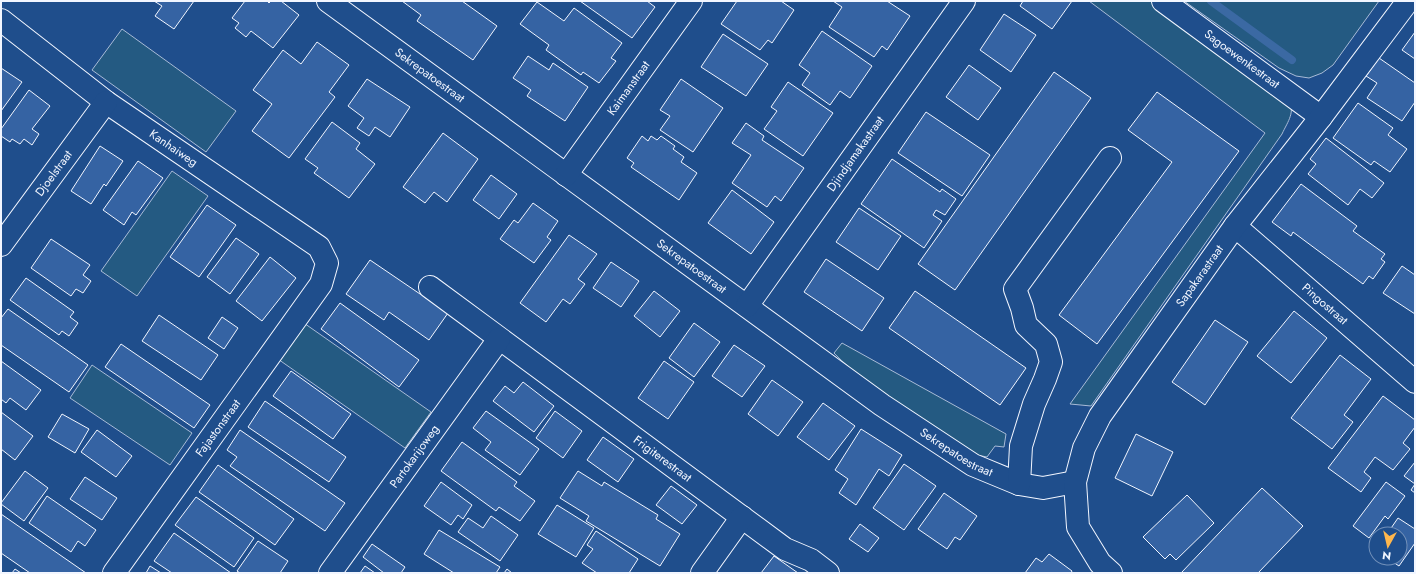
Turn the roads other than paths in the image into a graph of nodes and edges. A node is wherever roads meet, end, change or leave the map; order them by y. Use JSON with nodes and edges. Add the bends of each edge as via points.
{"nodes":[{"id":1,"x":691,"y":1,"type":"edge"},
{"id":2,"x":964,"y":1,"type":"edge"},
{"id":3,"x":1163,"y":1,"type":"edge"},
{"id":4,"x":1408,"y":1,"type":"edge"},
{"id":5,"x":337,"y":4,"type":"edge"},
{"id":6,"x":1,"y":20,"type":"edge"},
{"id":7,"x":106,"y":102,"type":"junction"},
{"id":8,"x":1321,"y":117,"type":"junction"},
{"id":9,"x":1110,"y":158,"type":"dead end"},
{"id":10,"x":566,"y":175,"type":"junction"},
{"id":11,"x":1235,"y":226,"type":"junction"},
{"id":12,"x":1,"y":245,"type":"edge"},
{"id":13,"x":321,"y":284,"type":"joint"},
{"id":14,"x":430,"y":287,"type":"dead end"},
{"id":15,"x":747,"y":306,"type":"junction"},
{"id":16,"x":499,"y":339,"type":"junction"},
{"id":17,"x":1415,"y":382,"type":"edge"},
{"id":18,"x":1075,"y":482,"type":"junction"},
{"id":19,"x":1019,"y":484,"type":"junction"},
{"id":20,"x":742,"y":517,"type":"junction"},
{"id":21,"x":114,"y":573,"type":"edge"},
{"id":22,"x":330,"y":573,"type":"edge"},
{"id":23,"x":702,"y":573,"type":"edge"},
{"id":24,"x":828,"y":573,"type":"edge"},
{"id":25,"x":1111,"y":573,"type":"edge"}],
"edges":[{"from":1,"to":10,"type":"street","name":"Kaimanstraat"},
{"from":2,"to":15,"type":"street","name":"Djindjamakastraat"},
{"from":3,"to":8,"type":"street","name":"Sagoewenkestraat"},
{"from":4,"to":8,"type":"street","name":"Sapakarastraat"},
{"from":5,"to":10,"type":"street","name":"Sekrepatoestraat"},
{"from":6,"to":7,"type":"street","name":"Kanhaiweg"},
{"from":7,"to":12,"type":"street","name":"Djoelstraat"},
{"from":7,"to":13,"type":"street","name":"Kanhaiweg","via":[[319,247],[327,263]]},
{"from":8,"to":11,"type":"street","name":"Sapakarastraat"},
{"from":9,"to":19,"type":"street","via":[[1016,289],[1026,325],[1046,344],[1051,362],[1021,446]]},
{"from":10,"to":15,"type":"street","name":"Sekrepatoestraat"},
{"from":11,"to":17,"type":"street","name":"Pingostraat"},
{"from":11,"to":18,"type":"street","name":"Sapakarastraat","via":[[1100,416],[1084,448]]},
{"from":13,"to":21,"type":"street","name":"Fajastonstraat"},
{"from":14,"to":16,"type":"street","name":"Frigiterestraat"},
{"from":15,"to":19,"type":"street","name":"Sekrepatoestraat","via":[[882,405],[972,465]]},
{"from":16,"to":20,"type":"street","name":"Frigiterestraat"},
{"from":16,"to":22,"type":"street","name":"Partokarijoweg"},
{"from":18,"to":19,"type":"street","name":"Sekrepatoestraat","via":[[1043,488]]},
{"from":18,"to":25,"type":"street","name":"Sapakarastraat","via":[[1078,527],[1100,563]]},
{"from":20,"to":23,"type":"street"},
{"from":20,"to":24,"type":"street","name":"Frigiterestraat","via":[[785,549],[811,560]]}]}
